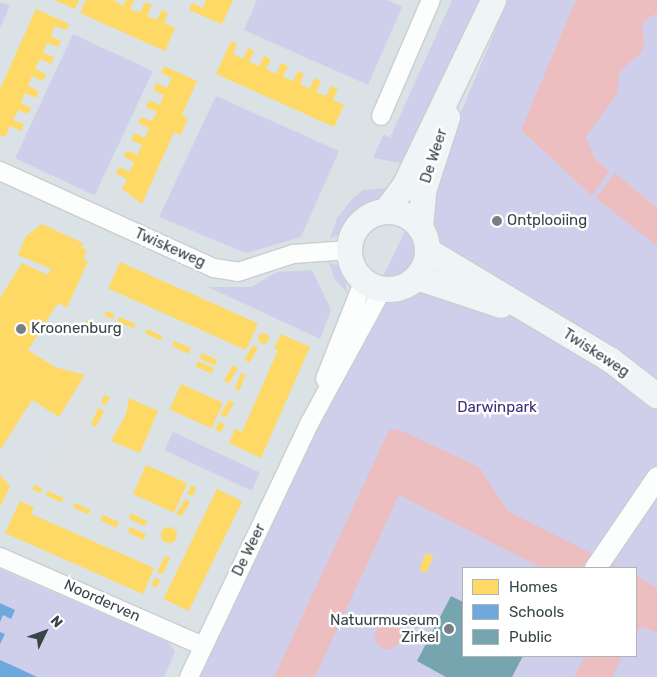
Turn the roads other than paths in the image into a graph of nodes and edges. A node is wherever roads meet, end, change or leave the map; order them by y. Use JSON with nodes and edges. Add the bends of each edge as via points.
{"nodes":[{"id":1,"x":432,"y":0,"type":"edge"},
{"id":2,"x":493,"y":0,"type":"edge"},
{"id":3,"x":455,"y":84,"type":"junction"},
{"id":4,"x":381,"y":116,"type":"dead end"},
{"id":5,"x":0,"y":171,"type":"edge"},
{"id":6,"x":384,"y":211,"type":"junction"},
{"id":7,"x":423,"y":239,"type":"junction"},
{"id":8,"x":349,"y":250,"type":"junction"},
{"id":9,"x":416,"y":277,"type":"junction"},
{"id":10,"x":373,"y":284,"type":"junction"},
{"id":11,"x":533,"y":313,"type":"junction"},
{"id":12,"x":657,"y":396,"type":"edge"},
{"id":13,"x":657,"y":477,"type":"edge"},
{"id":14,"x":0,"y":557,"type":"edge"},
{"id":15,"x":596,"y":567,"type":"edge"},
{"id":16,"x":203,"y":646,"type":"junction"},
{"id":17,"x":189,"y":677,"type":"edge"}],
"edges":[{"from":1,"to":4,"type":"street"},
{"from":2,"to":3,"type":"main road","name":"De Weer"},
{"from":3,"to":6,"type":"main road","name":"De Weer","via":[[420,145],[405,184]]},
{"from":3,"to":7,"type":"main road","name":"De Weer","via":[[423,191]]},
{"from":5,"to":8,"type":"street","name":"Twiskeweg","via":[[214,268],[238,272],[293,254]]},
{"from":6,"to":7,"type":"main road","via":[[404,215]]},
{"from":6,"to":8,"type":"main road","via":[[359,224]]},
{"from":7,"to":9,"type":"main road"},
{"from":7,"to":11,"type":"main road","name":"Twiskeweg"},
{"from":8,"to":10,"type":"main road","via":[[355,270]]},
{"from":9,"to":10,"type":"main road","via":[[404,285]]},
{"from":9,"to":11,"type":"main road","name":"Twiskeweg"},
{"from":10,"to":16,"type":"street","name":"De Weer"},
{"from":11,"to":12,"type":"main road","name":"Twiskeweg","via":[[611,360]]},
{"from":13,"to":15,"type":"street"},
{"from":14,"to":16,"type":"street","name":"Noorderven"},
{"from":16,"to":17,"type":"street","name":"De Weer"}]}
